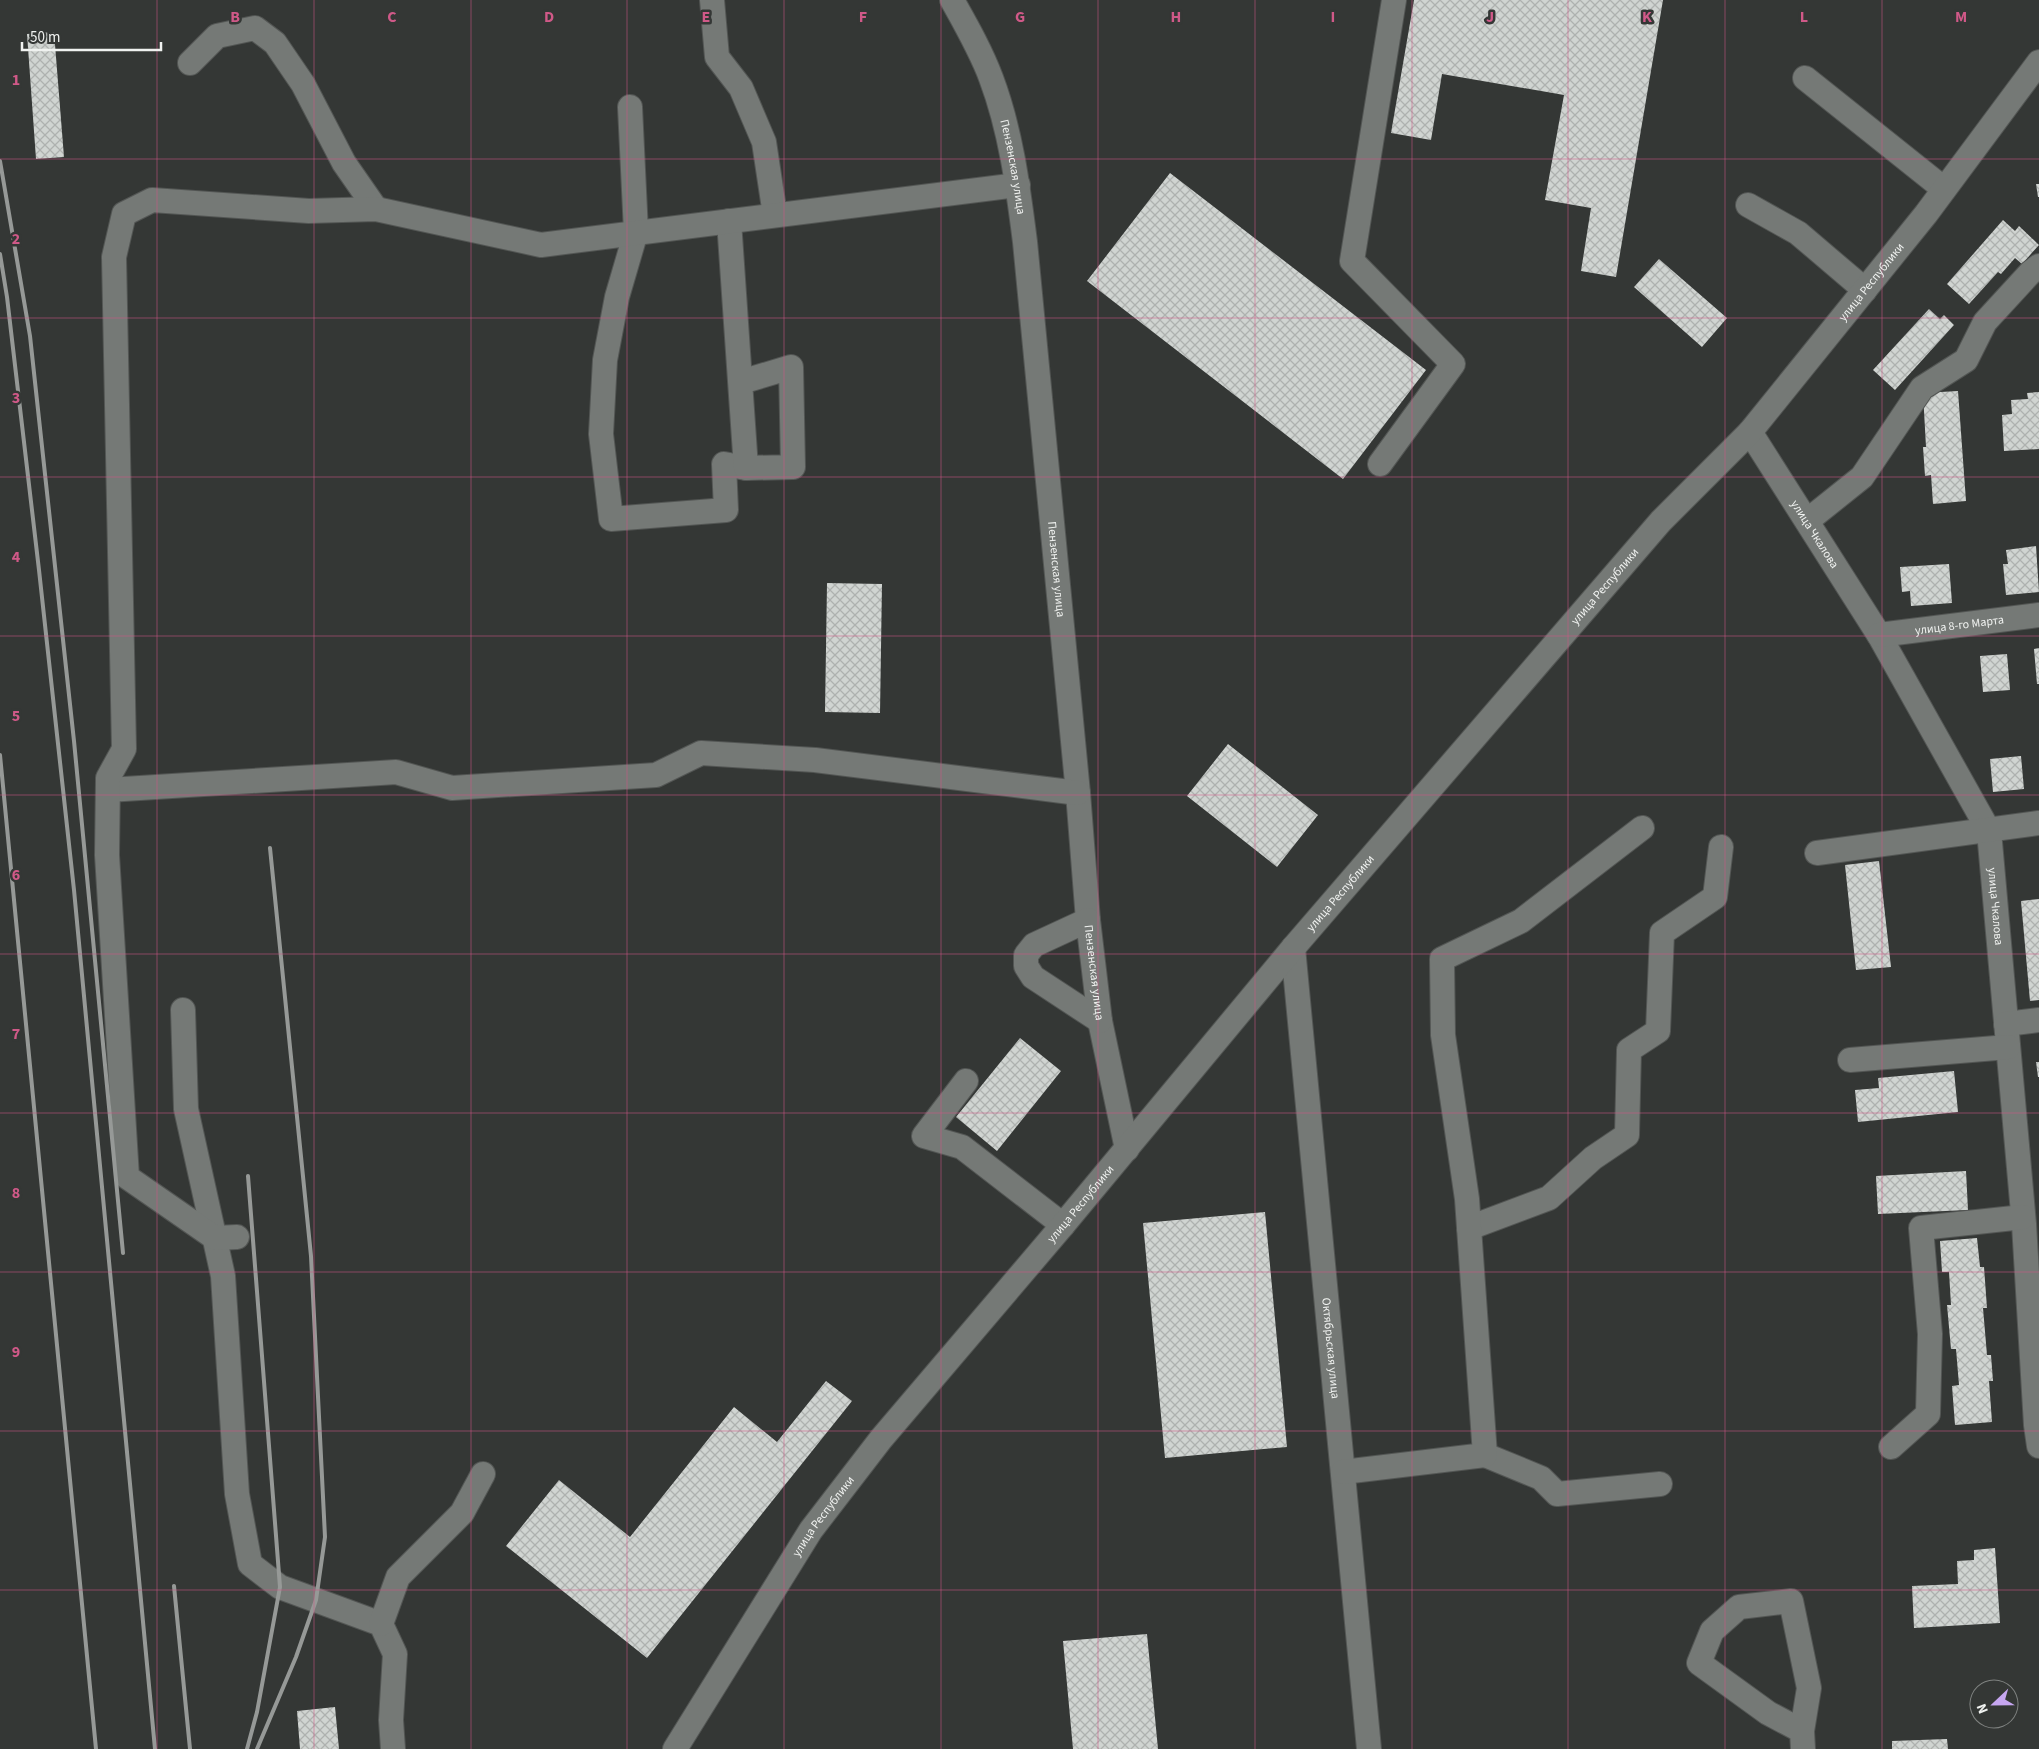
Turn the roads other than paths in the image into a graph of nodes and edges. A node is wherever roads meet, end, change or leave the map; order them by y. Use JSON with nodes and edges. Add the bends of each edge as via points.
{"nodes":[{"id":1,"x":712,"y":0,"type":"edge"},
{"id":2,"x":952,"y":0,"type":"edge"},
{"id":3,"x":1394,"y":0,"type":"edge"},
{"id":4,"x":2039,"y":62,"type":"edge"},
{"id":5,"x":190,"y":63,"type":"dead end"},
{"id":6,"x":1806,"y":78,"type":"dead end"},
{"id":7,"x":630,"y":107,"type":"dead end"},
{"id":8,"x":1018,"y":185,"type":"junction"},
{"id":9,"x":1944,"y":189,"type":"junction"},
{"id":10,"x":1748,"y":205,"type":"dead end"},
{"id":11,"x":376,"y":209,"type":"junction"},
{"id":12,"x":775,"y":215,"type":"junction"},
{"id":13,"x":730,"y":221,"type":"junction"},
{"id":14,"x":636,"y":232,"type":"junction"},
{"id":15,"x":2039,"y":266,"type":"edge"},
{"id":16,"x":1865,"y":290,"type":"junction"},
{"id":17,"x":741,"y":382,"type":"junction"},
{"id":18,"x":1750,"y":432,"type":"junction"},
{"id":19,"x":1380,"y":464,"type":"dead end"},
{"id":20,"x":746,"y":468,"type":"junction"},
{"id":21,"x":1807,"y":521,"type":"junction"},
{"id":22,"x":2039,"y":615,"type":"edge"},
{"id":23,"x":1879,"y":635,"type":"junction"},
{"id":24,"x":108,"y":790,"type":"junction"},
{"id":25,"x":1078,"y":793,"type":"junction"},
{"id":26,"x":2039,"y":823,"type":"edge"},
{"id":27,"x":1642,"y":828,"type":"dead end"},
{"id":28,"x":1989,"y":831,"type":"junction"},
{"id":29,"x":1721,"y":847,"type":"dead end"},
{"id":30,"x":1817,"y":853,"type":"dead end"},
{"id":31,"x":1088,"y":920,"type":"junction"},
{"id":32,"x":1293,"y":948,"type":"junction"},
{"id":33,"x":183,"y":1010,"type":"dead end"},
{"id":34,"x":1100,"y":1020,"type":"junction"},
{"id":35,"x":2039,"y":1020,"type":"edge"},
{"id":36,"x":2007,"y":1036,"type":"junction"},
{"id":37,"x":1850,"y":1060,"type":"dead end"},
{"id":38,"x":966,"y":1081,"type":"dead end"},
{"id":39,"x":1127,"y":1149,"type":"junction"},
{"id":40,"x":2029,"y":1221,"type":"edge"},
{"id":41,"x":1063,"y":1225,"type":"junction"},
{"id":42,"x":1469,"y":1228,"type":"junction"},
{"id":43,"x":226,"y":1237,"type":"junction"},
{"id":44,"x":2038,"y":1432,"type":"edge"},
{"id":45,"x":1891,"y":1447,"type":"dead end"},
{"id":46,"x":1485,"y":1455,"type":"junction"},
{"id":47,"x":1343,"y":1472,"type":"junction"},
{"id":48,"x":483,"y":1474,"type":"dead end"},
{"id":49,"x":1660,"y":1484,"type":"dead end"},
{"id":50,"x":381,"y":1624,"type":"junction"},
{"id":51,"x":1802,"y":1740,"type":"edge"},
{"id":52,"x":393,"y":1749,"type":"edge"},
{"id":53,"x":675,"y":1749,"type":"edge"},
{"id":54,"x":1369,"y":1749,"type":"edge"}],
"edges":[{"from":1,"to":12,"type":"street","via":[[717,57],[740,88],[764,142]]},
{"from":2,"to":8,"type":"street","name":"Пензенская улица","via":[[991,78],[1005,123]]},
{"from":3,"to":19,"type":"street","via":[[1352,261],[1453,364]]},
{"from":4,"to":9,"type":"street","name":"улица Республики"},
{"from":5,"to":11,"type":"street","via":[[217,36],[255,28],[275,43],[303,84],[344,163]]},
{"from":6,"to":9,"type":"street"},
{"from":7,"to":14,"type":"street"},
{"from":8,"to":12,"type":"street"},
{"from":8,"to":25,"type":"street","name":"Пензенская улица"},
{"from":9,"to":16,"type":"street","name":"улица Республики"},
{"from":10,"to":16,"type":"street","via":[[1798,233]]},
{"from":11,"to":14,"type":"street","via":[[541,245]]},
{"from":11,"to":24,"type":"street","via":[[309,211],[152,200],[124,214],[114,257],[124,749],[108,778]]},
{"from":12,"to":13,"type":"street"},
{"from":13,"to":14,"type":"street"},
{"from":13,"to":17,"type":"street"},
{"from":14,"to":20,"type":"street","via":[[617,297],[605,360],[601,434],[611,519],[726,510],[724,464]]},
{"from":15,"to":21,"type":"street","via":[[1985,322],[1966,360],[1922,388],[1862,478]]},
{"from":16,"to":18,"type":"street","name":"улица Республики"},
{"from":17,"to":20,"type":"street"},
{"from":17,"to":20,"type":"street","via":[[791,367],[793,467]]},
{"from":18,"to":21,"type":"street","name":"улица Чкалова"},
{"from":18,"to":32,"type":"street","name":"улица Республики","via":[[1661,521]]},
{"from":21,"to":23,"type":"street","name":"улица Чкалова"},
{"from":22,"to":23,"type":"street","name":"улица 8-го Марта"},
{"from":23,"to":28,"type":"street","name":"улица Чкалова"},
{"from":24,"to":25,"type":"street","via":[[396,772],[452,788],[656,775],[701,753],[815,760]]},
{"from":24,"to":43,"type":"street","via":[[107,855],[127,1177]]},
{"from":25,"to":31,"type":"street","name":"Пензенская улица"},
{"from":26,"to":28,"type":"street"},
{"from":27,"to":42,"type":"street","via":[[1521,921],[1442,959],[1443,1035]]},
{"from":28,"to":30,"type":"street"},
{"from":28,"to":36,"type":"street","name":"улица Чкалова"},
{"from":29,"to":42,"type":"street","via":[[1715,896],[1662,933],[1658,1030],[1629,1050],[1627,1134],[1593,1158],[1549,1198]]},
{"from":31,"to":34,"type":"street","name":"Пензенская улица"},
{"from":31,"to":34,"type":"street","via":[[1034,945],[1026,955],[1026,966],[1033,977]]},
{"from":32,"to":39,"type":"street","name":"улица Республики"},
{"from":32,"to":47,"type":"street","name":"Октябрьская улица"},
{"from":33,"to":43,"type":"street","via":[[186,1110]]},
{"from":34,"to":39,"type":"street","name":"Пензенская улица"},
{"from":35,"to":36,"type":"street"},
{"from":36,"to":37,"type":"street"},
{"from":36,"to":40,"type":"street","name":"улица Чкалова"},
{"from":38,"to":41,"type":"street","via":[[924,1136],[962,1148]]},
{"from":39,"to":41,"type":"street","name":"улица Республики"},
{"from":40,"to":44,"type":"street","name":"улица Чкалова"},
{"from":40,"to":45,"type":"street","via":[[1922,1228],[1930,1334],[1928,1414]]},
{"from":41,"to":53,"type":"street","name":"улица Республики","via":[[881,1439],[811,1530]]},
{"from":42,"to":46,"type":"street"},
{"from":43,"to":50,"type":"street","via":[[224,1276],[237,1494],[250,1564],[280,1586]]},
{"from":46,"to":47,"type":"street"},
{"from":46,"to":49,"type":"street","via":[[1541,1478],[1557,1494]]},
{"from":47,"to":54,"type":"street","name":"Октябрьская улица"},
{"from":48,"to":50,"type":"street","via":[[462,1513],[398,1577]]},
{"from":50,"to":52,"type":"street","via":[[395,1654],[391,1720]]},
{"from":51,"to":51,"type":"street","via":[[1699,1663],[1712,1631],[1739,1607],[1791,1601],[1809,1688]]}]}
